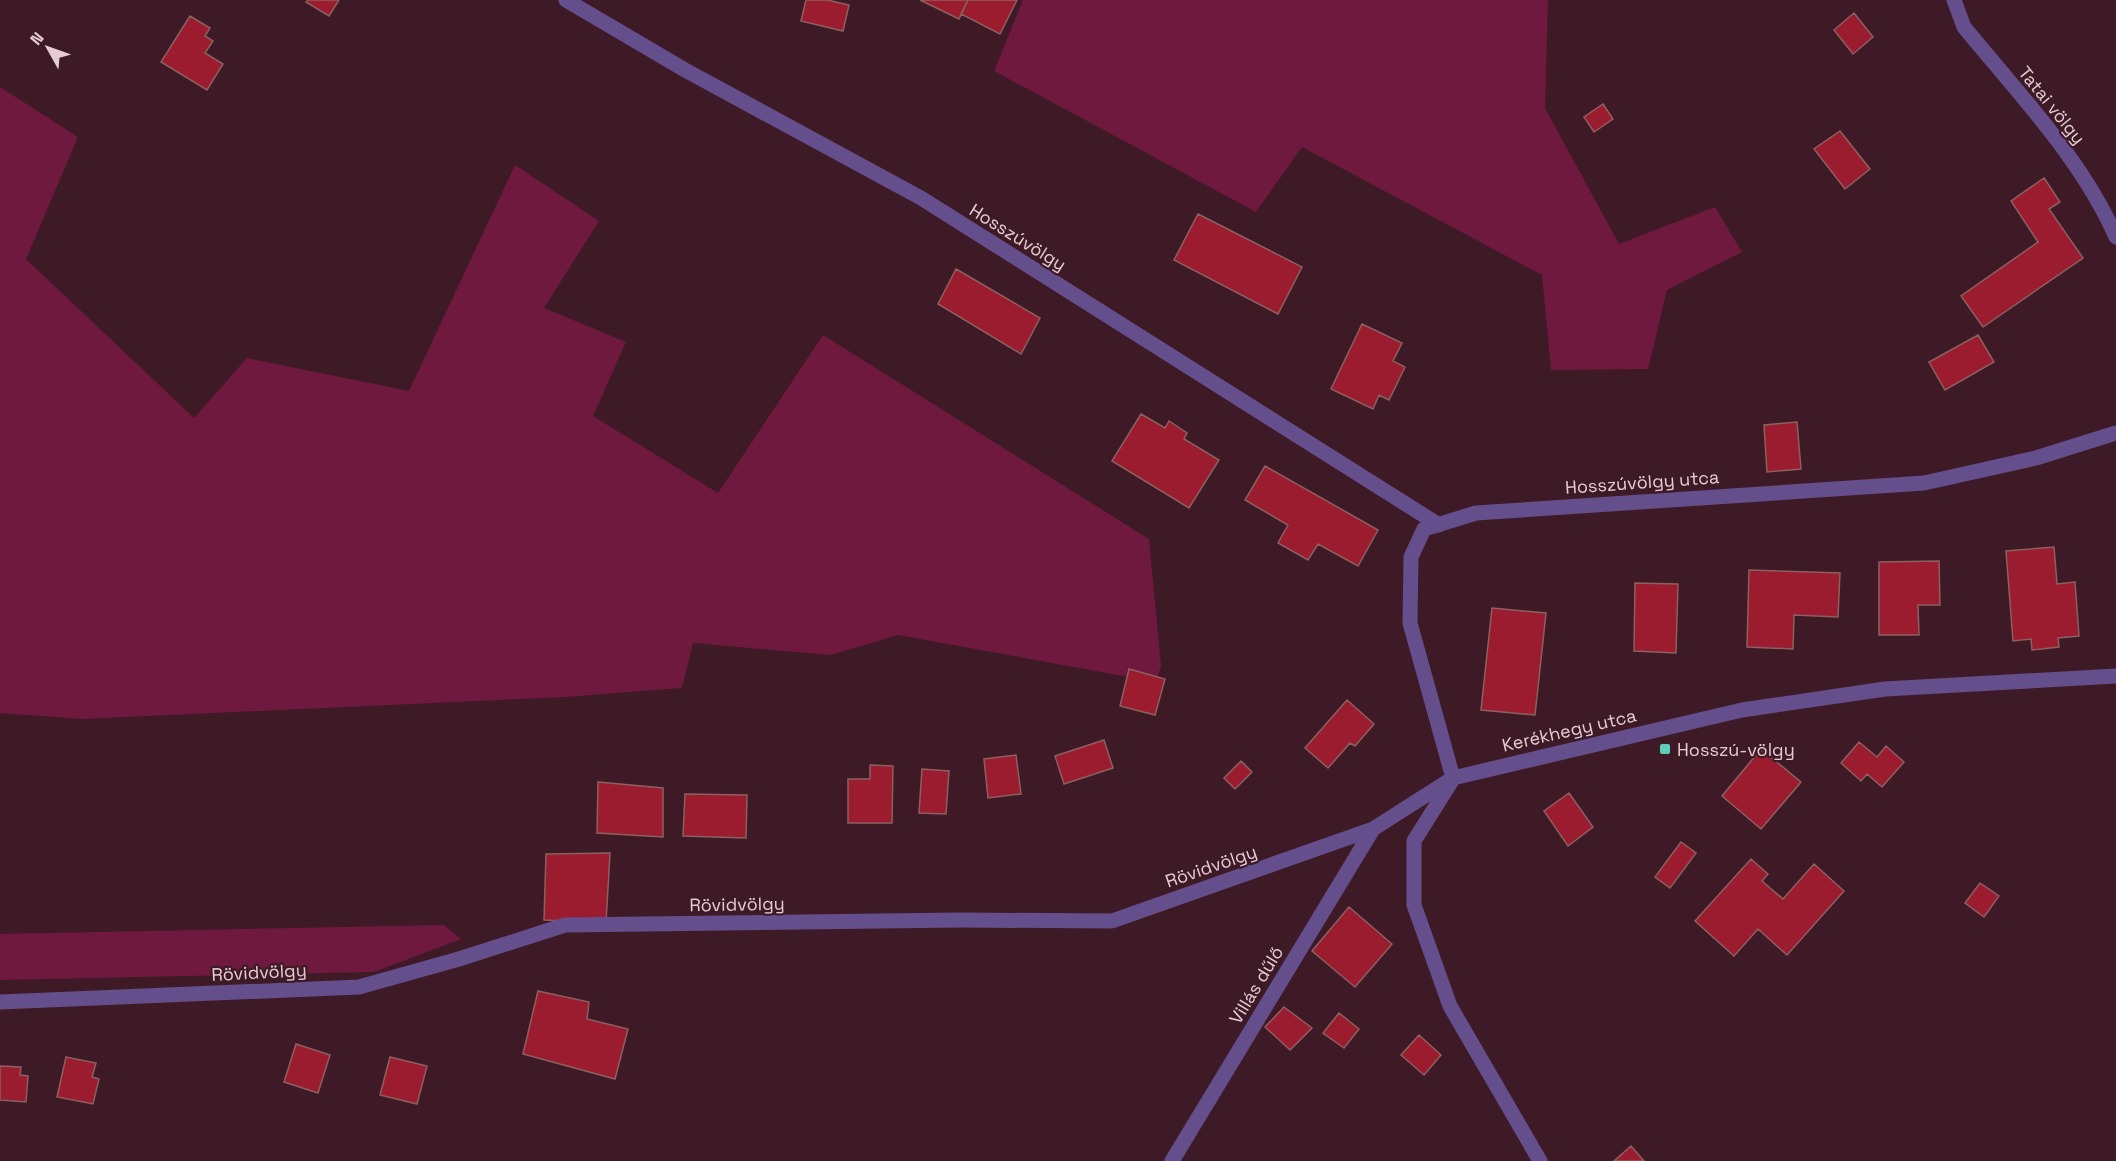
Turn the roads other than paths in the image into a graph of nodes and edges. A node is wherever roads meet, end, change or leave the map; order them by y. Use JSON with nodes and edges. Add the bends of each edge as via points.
{"nodes":[{"id":1,"x":566,"y":0,"type":"edge"},
{"id":2,"x":1954,"y":0,"type":"edge"},
{"id":3,"x":2116,"y":237,"type":"edge"},
{"id":4,"x":2116,"y":433,"type":"edge"},
{"id":5,"x":1439,"y":525,"type":"junction"},
{"id":6,"x":2116,"y":676,"type":"edge"},
{"id":7,"x":1453,"y":778,"type":"junction"},
{"id":8,"x":1373,"y":829,"type":"junction"},
{"id":9,"x":0,"y":1002,"type":"edge"},
{"id":10,"x":1172,"y":1161,"type":"edge"},
{"id":11,"x":1540,"y":1161,"type":"edge"}],
"edges":[{"from":1,"to":5,"type":"street","name":"Hosszúvölgy","via":[[685,70],[921,198]]},
{"from":2,"to":3,"type":"street","name":"Tatai völgy","via":[[1964,27],[2079,169]]},
{"from":4,"to":5,"type":"street","name":"Hosszúvölgy utca","via":[[2036,458],[1924,483],[1476,513]]},
{"from":5,"to":7,"type":"street","name":"Hosszúvölgy utca","via":[[1424,529],[1410,557],[1410,623]]},
{"from":6,"to":7,"type":"street","name":"Kerékhegy utca","via":[[1885,689],[1742,710]]},
{"from":7,"to":8,"type":"street","name":"Rövidvölgy"},
{"from":7,"to":11,"type":"street","via":[[1414,841],[1414,905],[1450,1006]]},
{"from":8,"to":9,"type":"street","name":"Rövidvölgy","via":[[1112,921],[565,925],[359,987]]},
{"from":8,"to":10,"type":"street","name":"Villás dűlő"}]}
